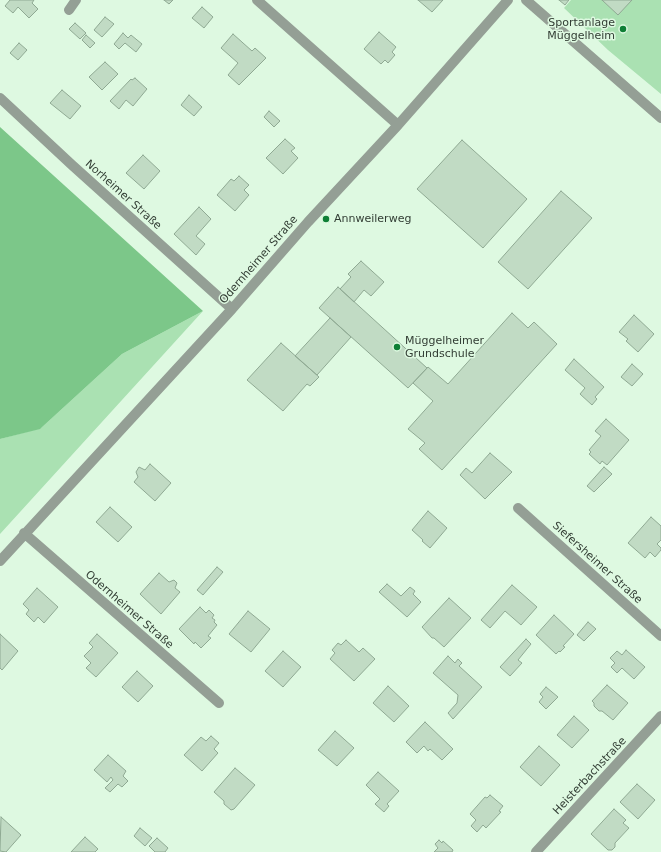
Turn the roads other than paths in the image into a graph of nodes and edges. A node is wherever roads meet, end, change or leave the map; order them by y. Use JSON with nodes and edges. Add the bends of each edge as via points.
{"nodes":[{"id":1,"x":76,"y":0,"type":"edge"},
{"id":2,"x":257,"y":0,"type":"edge"},
{"id":3,"x":508,"y":0,"type":"edge"},
{"id":4,"x":526,"y":0,"type":"edge"},
{"id":5,"x":69,"y":10,"type":"dead end"},
{"id":6,"x":0,"y":98,"type":"edge"},
{"id":7,"x":661,"y":118,"type":"edge"},
{"id":8,"x":398,"y":124,"type":"junction"},
{"id":9,"x":232,"y":309,"type":"junction"},
{"id":10,"x":518,"y":508,"type":"dead end"},
{"id":11,"x":24,"y":533,"type":"junction"},
{"id":12,"x":0,"y":561,"type":"edge"},
{"id":13,"x":661,"y":636,"type":"edge"},
{"id":14,"x":219,"y":704,"type":"dead end"},
{"id":15,"x":661,"y":716,"type":"edge"},
{"id":16,"x":536,"y":852,"type":"edge"}],
"edges":[{"from":1,"to":5,"type":"street"},
{"from":2,"to":8,"type":"street"},
{"from":3,"to":8,"type":"street","name":"Odernheimer Straße"},
{"from":4,"to":7,"type":"street"},
{"from":6,"to":9,"type":"street","name":"Norheimer Straße"},
{"from":8,"to":9,"type":"street","name":"Odernheimer Straße"},
{"from":9,"to":11,"type":"street","name":"Odernheimer Straße"},
{"from":10,"to":13,"type":"street","name":"Siefersheimer Straße"},
{"from":11,"to":12,"type":"street","name":"Odernheimer Straße"},
{"from":11,"to":14,"type":"street","name":"Odernheimer Straße"},
{"from":15,"to":16,"type":"street","name":"Heisterbachstraße"}]}
